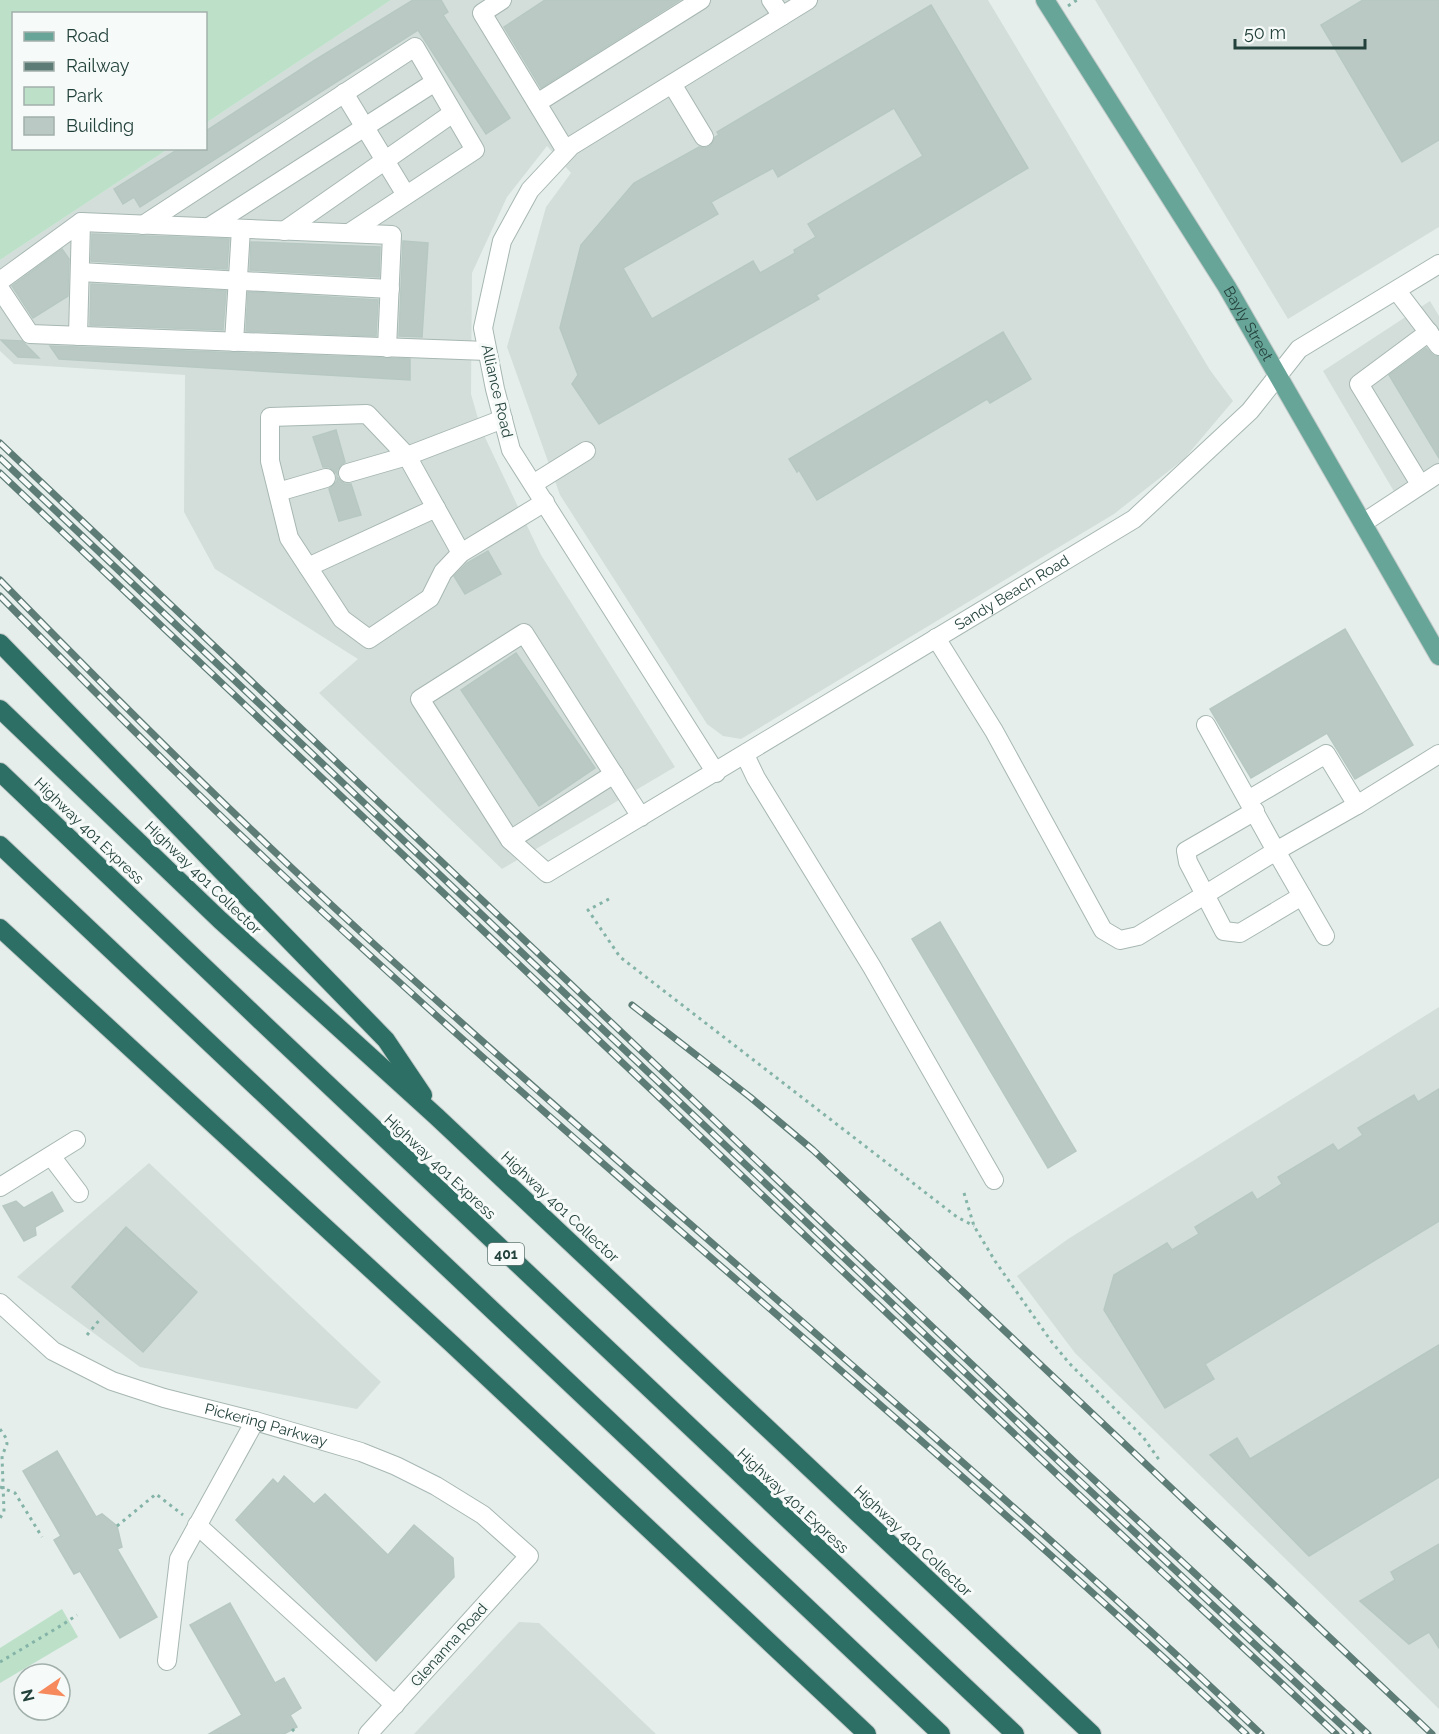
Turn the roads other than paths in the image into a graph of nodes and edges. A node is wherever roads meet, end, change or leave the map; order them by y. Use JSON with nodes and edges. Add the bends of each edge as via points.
{"nodes":[{"id":1,"x":502,"y":0,"type":"edge"},
{"id":2,"x":701,"y":0,"type":"edge"},
{"id":3,"x":771,"y":0,"type":"edge"},
{"id":4,"x":808,"y":0,"type":"edge"},
{"id":5,"x":1046,"y":0,"type":"edge"},
{"id":6,"x":782,"y":16,"type":"junction"},
{"id":7,"x":435,"y":82,"type":"junction"},
{"id":8,"x":672,"y":84,"type":"junction"},
{"id":9,"x":344,"y":93,"type":"junction"},
{"id":10,"x":537,"y":103,"type":"junction"},
{"id":11,"x":453,"y":113,"type":"junction"},
{"id":12,"x":365,"y":127,"type":"junction"},
{"id":13,"x":704,"y":137,"type":"dead end"},
{"id":14,"x":566,"y":151,"type":"junction"},
{"id":15,"x":386,"y":160,"type":"junction"},
{"id":16,"x":406,"y":195,"type":"junction"},
{"id":17,"x":81,"y":222,"type":"junction"},
{"id":18,"x":142,"y":225,"type":"junction"},
{"id":19,"x":209,"y":227,"type":"junction"},
{"id":20,"x":241,"y":229,"type":"junction"},
{"id":21,"x":284,"y":231,"type":"junction"},
{"id":22,"x":349,"y":233,"type":"junction"},
{"id":23,"x":1439,"y":264,"type":"edge"},
{"id":24,"x":80,"y":272,"type":"junction"},
{"id":25,"x":238,"y":280,"type":"junction"},
{"id":26,"x":0,"y":281,"type":"edge"},
{"id":27,"x":0,"y":289,"type":"edge"},
{"id":28,"x":390,"y":289,"type":"junction"},
{"id":29,"x":1397,"y":291,"type":"junction"},
{"id":30,"x":78,"y":336,"type":"junction"},
{"id":31,"x":1434,"y":339,"type":"edge"},
{"id":32,"x":234,"y":342,"type":"junction"},
{"id":33,"x":387,"y":348,"type":"junction"},
{"id":34,"x":488,"y":351,"type":"junction"},
{"id":35,"x":1278,"y":375,"type":"junction"},
{"id":36,"x":503,"y":419,"type":"junction"},
{"id":37,"x":586,"y":451,"type":"dead end"},
{"id":38,"x":407,"y":456,"type":"junction"},
{"id":39,"x":1439,"y":472,"type":"edge"},
{"id":40,"x":348,"y":473,"type":"dead end"},
{"id":41,"x":326,"y":478,"type":"dead end"},
{"id":42,"x":533,"y":483,"type":"junction"},
{"id":43,"x":1420,"y":484,"type":"junction"},
{"id":44,"x":278,"y":492,"type":"junction"},
{"id":45,"x":545,"y":502,"type":"junction"},
{"id":46,"x":436,"y":508,"type":"junction"},
{"id":47,"x":1363,"y":524,"type":"junction"},
{"id":48,"x":461,"y":553,"type":"junction"},
{"id":49,"x":308,"y":567,"type":"junction"},
{"id":50,"x":936,"y":638,"type":"junction"},
{"id":51,"x":0,"y":643,"type":"edge"},
{"id":52,"x":1439,"y":656,"type":"edge"},
{"id":53,"x":0,"y":709,"type":"edge"},
{"id":54,"x":1206,"y":725,"type":"dead end"},
{"id":55,"x":1439,"y":754,"type":"edge"},
{"id":56,"x":745,"y":755,"type":"junction"},
{"id":57,"x":0,"y":771,"type":"edge"},
{"id":58,"x":716,"y":772,"type":"junction"},
{"id":59,"x":614,"y":774,"type":"junction"},
{"id":60,"x":1251,"y":805,"type":"junction"},
{"id":61,"x":1357,"y":806,"type":"junction"},
{"id":62,"x":641,"y":817,"type":"junction"},
{"id":63,"x":510,"y":840,"type":"junction"},
{"id":64,"x":0,"y":845,"type":"edge"},
{"id":65,"x":1276,"y":851,"type":"junction"},
{"id":66,"x":1302,"y":896,"type":"junction"},
{"id":67,"x":1205,"y":897,"type":"junction"},
{"id":68,"x":0,"y":928,"type":"edge"},
{"id":69,"x":1325,"y":936,"type":"dead end"},
{"id":70,"x":437,"y":1117,"type":"junction"},
{"id":71,"x":76,"y":1140,"type":"dead end"},
{"id":72,"x":51,"y":1156,"type":"junction"},
{"id":73,"x":994,"y":1180,"type":"dead end"},
{"id":74,"x":0,"y":1187,"type":"edge"},
{"id":75,"x":79,"y":1193,"type":"dead end"},
{"id":76,"x":0,"y":1303,"type":"edge"},
{"id":77,"x":255,"y":1421,"type":"junction"},
{"id":78,"x":197,"y":1525,"type":"junction"},
{"id":79,"x":529,"y":1556,"type":"joint"},
{"id":80,"x":167,"y":1661,"type":"dead end"},
{"id":81,"x":395,"y":1705,"type":"junction"},
{"id":82,"x":375,"y":1732,"type":"edge"},
{"id":83,"x":867,"y":1734,"type":"edge"},
{"id":84,"x":941,"y":1734,"type":"edge"},
{"id":85,"x":1015,"y":1734,"type":"edge"},
{"id":86,"x":1092,"y":1734,"type":"edge"}],
"edges":[{"from":1,"to":10,"type":"street","via":[[482,13]]},
{"from":2,"to":10,"type":"street"},
{"from":3,"to":6,"type":"street"},
{"from":4,"to":6,"type":"street","name":"Alliance Road"},
{"from":5,"to":35,"type":"main road","name":"Bayly Street"},
{"from":6,"to":8,"type":"street","name":"Alliance Road"},
{"from":7,"to":9,"type":"street","via":[[415,47]]},
{"from":7,"to":11,"type":"street"},
{"from":7,"to":12,"type":"street"},
{"from":8,"to":13,"type":"street"},
{"from":8,"to":14,"type":"street","name":"Alliance Road"},
{"from":9,"to":12,"type":"street"},
{"from":9,"to":18,"type":"street"},
{"from":10,"to":14,"type":"street"},
{"from":11,"to":15,"type":"street"},
{"from":11,"to":16,"type":"street","via":[[475,150]]},
{"from":12,"to":15,"type":"street"},
{"from":12,"to":19,"type":"street"},
{"from":14,"to":34,"type":"street","name":"Alliance Road","via":[[530,190],[502,241],[483,328]]},
{"from":15,"to":16,"type":"street"},
{"from":15,"to":21,"type":"street"},
{"from":16,"to":22,"type":"street"},
{"from":17,"to":18,"type":"street"},
{"from":17,"to":24,"type":"street"},
{"from":17,"to":26,"type":"street"},
{"from":18,"to":19,"type":"street"},
{"from":19,"to":20,"type":"street"},
{"from":20,"to":21,"type":"street"},
{"from":20,"to":25,"type":"street"},
{"from":21,"to":22,"type":"street"},
{"from":22,"to":28,"type":"street","via":[[392,235]]},
{"from":23,"to":29,"type":"street","name":"Sandy Beach Road"},
{"from":24,"to":25,"type":"street"},
{"from":24,"to":30,"type":"street"},
{"from":25,"to":28,"type":"street"},
{"from":25,"to":32,"type":"street"},
{"from":27,"to":30,"type":"street","via":[[30,334]]},
{"from":28,"to":33,"type":"street"},
{"from":29,"to":31,"type":"street"},
{"from":29,"to":35,"type":"street","name":"Sandy Beach Road","via":[[1299,349]]},
{"from":30,"to":32,"type":"street"},
{"from":31,"to":43,"type":"street","via":[[1359,384]]},
{"from":32,"to":33,"type":"street"},
{"from":33,"to":34,"type":"street"},
{"from":34,"to":36,"type":"street","name":"Alliance Road"},
{"from":35,"to":47,"type":"main road","name":"Bayly Street"},
{"from":35,"to":50,"type":"street","name":"Sandy Beach Road","via":[[1250,411],[1134,519]]},
{"from":36,"to":38,"type":"street"},
{"from":36,"to":42,"type":"street","name":"Alliance Road","via":[[512,450]]},
{"from":37,"to":42,"type":"street"},
{"from":38,"to":40,"type":"street"},
{"from":38,"to":44,"type":"street","via":[[367,414],[270,417],[270,461]]},
{"from":38,"to":46,"type":"street"},
{"from":39,"to":43,"type":"street"},
{"from":41,"to":44,"type":"street"},
{"from":42,"to":45,"type":"street","name":"Alliance Road"},
{"from":43,"to":47,"type":"street"},
{"from":44,"to":49,"type":"street","via":[[289,538]]},
{"from":45,"to":48,"type":"street"},
{"from":45,"to":58,"type":"street","name":"Alliance Road"},
{"from":46,"to":48,"type":"street"},
{"from":46,"to":49,"type":"street"},
{"from":47,"to":52,"type":"main road","name":"Bayly Street"},
{"from":48,"to":49,"type":"street","via":[[443,572],[430,598],[369,639],[342,619]]},
{"from":50,"to":56,"type":"street","name":"Sandy Beach Road"},
{"from":50,"to":67,"type":"street","via":[[994,731],[1103,930],[1120,940],[1138,936]]},
{"from":51,"to":70,"type":"highway","via":[[386,1040]]},
{"from":53,"to":70,"type":"highway","name":"Highway 401 Collector","via":[[220,920]]},
{"from":54,"to":60,"type":"street"},
{"from":55,"to":61,"type":"street"},
{"from":56,"to":58,"type":"street","name":"Sandy Beach Road"},
{"from":56,"to":73,"type":"street"},
{"from":57,"to":85,"type":"highway","name":"Highway 401 Express","number":"401"},
{"from":58,"to":62,"type":"street","name":"Sandy Beach Road"},
{"from":59,"to":62,"type":"street"},
{"from":59,"to":63,"type":"street"},
{"from":59,"to":63,"type":"street","via":[[524,633],[420,699]]},
{"from":60,"to":61,"type":"street","via":[[1326,754]]},
{"from":60,"to":65,"type":"street"},
{"from":60,"to":67,"type":"street","via":[[1186,851]]},
{"from":61,"to":65,"type":"street"},
{"from":62,"to":63,"type":"street","name":"Sandy Beach Road","via":[[547,873]]},
{"from":64,"to":84,"type":"highway"},
{"from":65,"to":66,"type":"street"},
{"from":65,"to":67,"type":"street"},
{"from":66,"to":67,"type":"street","via":[[1287,912],[1240,933],[1224,931]]},
{"from":66,"to":69,"type":"street"},
{"from":68,"to":83,"type":"highway","via":[[452,1344]]},
{"from":70,"to":86,"type":"highway","name":"Highway 401 Collector"},
{"from":71,"to":72,"type":"street"},
{"from":72,"to":74,"type":"street"},
{"from":72,"to":75,"type":"street"},
{"from":76,"to":77,"type":"street","name":"Pickering Parkway","via":[[53,1351],[112,1381]]},
{"from":77,"to":78,"type":"street"},
{"from":77,"to":79,"type":"street","name":"Pickering Parkway","via":[[396,1466],[483,1515]]},
{"from":78,"to":80,"type":"street","via":[[179,1559]]},
{"from":78,"to":81,"type":"street"},
{"from":79,"to":81,"type":"street","name":"Glenanna Road"},
{"from":81,"to":82,"type":"street","name":"Glenanna Road"}]}
